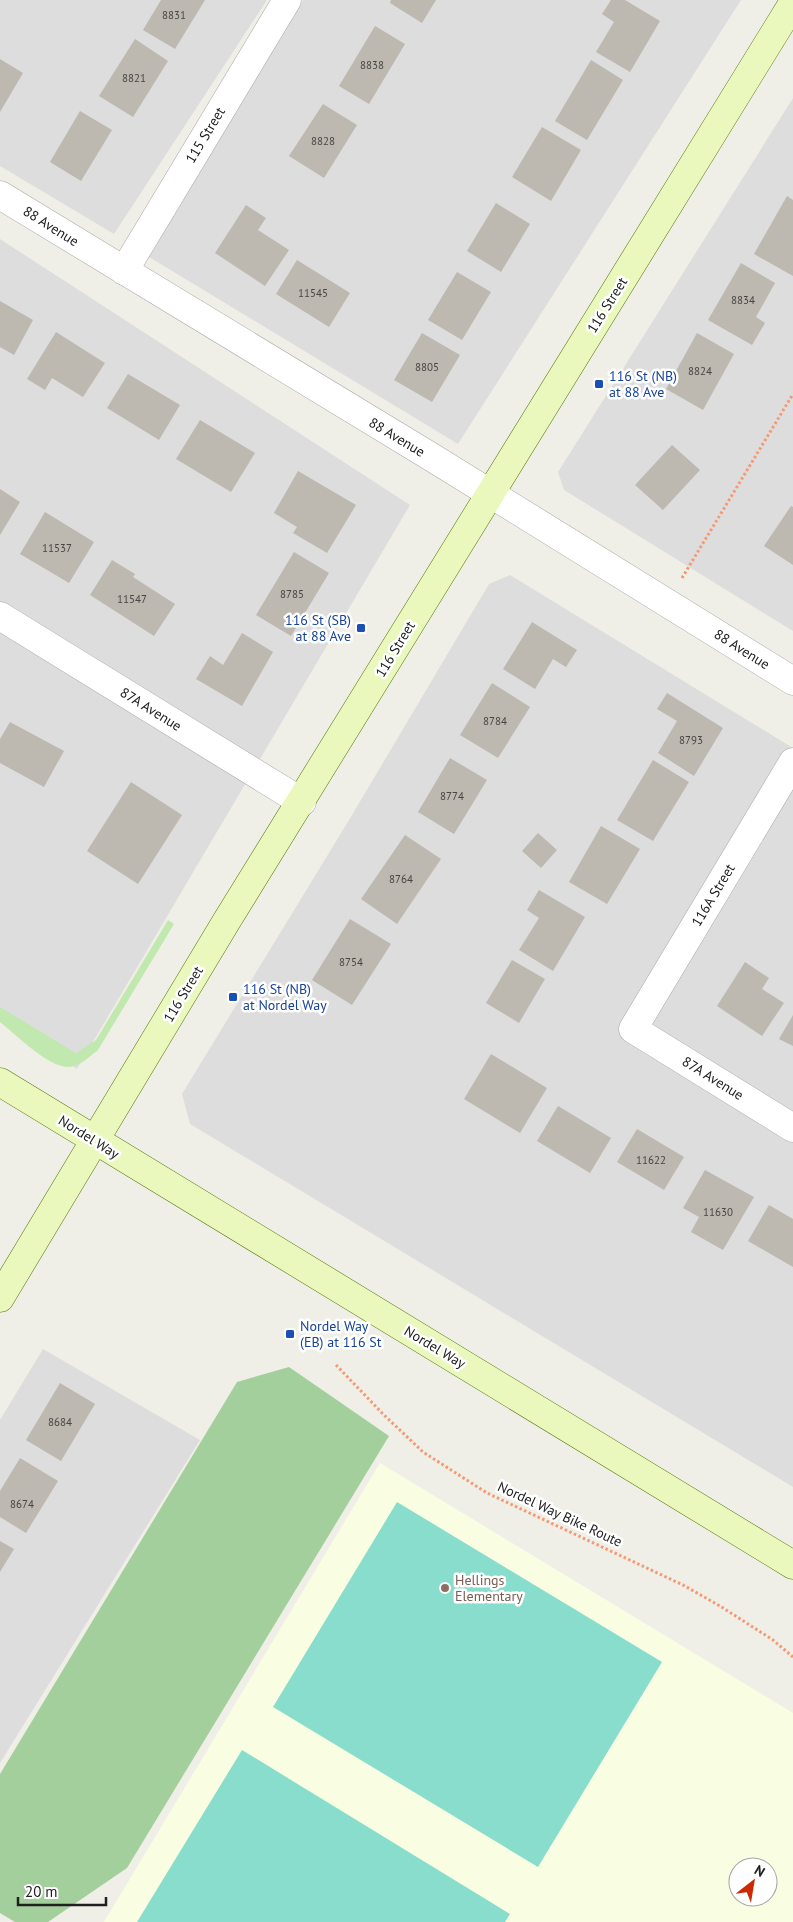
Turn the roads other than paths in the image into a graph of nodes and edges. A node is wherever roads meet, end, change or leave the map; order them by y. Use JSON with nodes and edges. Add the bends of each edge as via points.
{"nodes":[{"id":1,"x":287,"y":0,"type":"edge"},
{"id":2,"x":793,"y":3,"type":"edge"},
{"id":3,"x":0,"y":194,"type":"edge"},
{"id":4,"x":124,"y":271,"type":"junction"},
{"id":5,"x":490,"y":494,"type":"junction"},
{"id":6,"x":0,"y":616,"type":"edge"},
{"id":7,"x":793,"y":681,"type":"edge"},
{"id":8,"x":793,"y":762,"type":"edge"},
{"id":9,"x":302,"y":802,"type":"junction"},
{"id":10,"x":633,"y":1029,"type":"joint"},
{"id":11,"x":0,"y":1082,"type":"edge"},
{"id":12,"x":793,"y":1128,"type":"edge"},
{"id":13,"x":94,"y":1141,"type":"junction"},
{"id":14,"x":0,"y":1298,"type":"edge"},
{"id":15,"x":793,"y":1565,"type":"edge"}],
"edges":[{"from":1,"to":4,"type":"street","name":"115 Street"},
{"from":2,"to":5,"type":"street","name":"116 Street"},
{"from":3,"to":4,"type":"street","name":"88 Avenue"},
{"from":4,"to":5,"type":"street","name":"88 Avenue"},
{"from":5,"to":7,"type":"street","name":"88 Avenue"},
{"from":5,"to":9,"type":"street","name":"116 Street"},
{"from":6,"to":9,"type":"street","name":"87A Avenue"},
{"from":8,"to":10,"type":"street","name":"116A Street"},
{"from":9,"to":13,"type":"street","name":"116 Street"},
{"from":10,"to":12,"type":"street","name":"87A Avenue"},
{"from":11,"to":13,"type":"street","name":"Nordel Way"},
{"from":13,"to":14,"type":"street","name":"116 Street"},
{"from":13,"to":15,"type":"street","name":"Nordel Way"}]}
